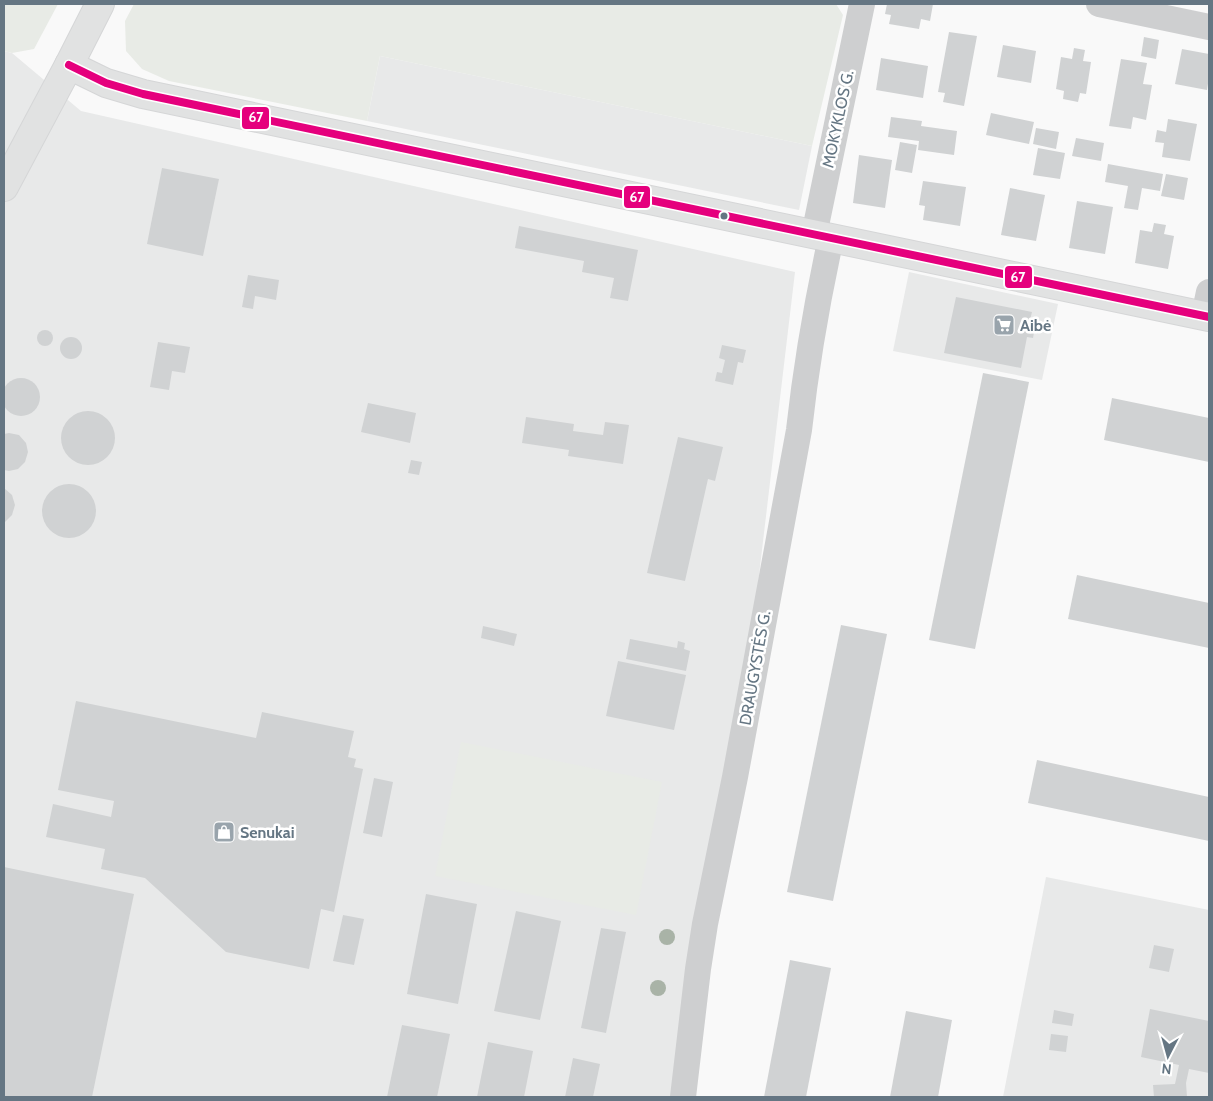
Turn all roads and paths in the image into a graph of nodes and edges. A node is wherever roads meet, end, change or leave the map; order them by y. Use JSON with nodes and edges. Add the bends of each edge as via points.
{"nodes":[{"id":1,"x":100,"y":4,"type":"edge"},
{"id":2,"x":862,"y":4,"type":"edge"},
{"id":3,"x":1099,"y":4,"type":"edge"},
{"id":4,"x":1209,"y":27,"type":"edge"},
{"id":5,"x":69,"y":65,"type":"junction"},
{"id":6,"x":4,"y":187,"type":"edge"},
{"id":7,"x":823,"y":237,"type":"junction"},
{"id":8,"x":1208,"y":308,"type":"edge"},
{"id":9,"x":683,"y":1097,"type":"edge"}],
"edges":[{"from":1,"to":5,"type":"street"},
{"from":2,"to":7,"type":"street","name":"MOKYKLOS G."},
{"from":3,"to":4,"type":"street"},
{"from":5,"to":6,"type":"street"},
{"from":5,"to":7,"type":"street","via":[[106,83],[143,94]]},
{"from":7,"to":8,"type":"street"},
{"from":7,"to":9,"type":"street","name":"DRAUGYSTĖS G.","via":[[820,286],[799,430],[698,969]]}]}
